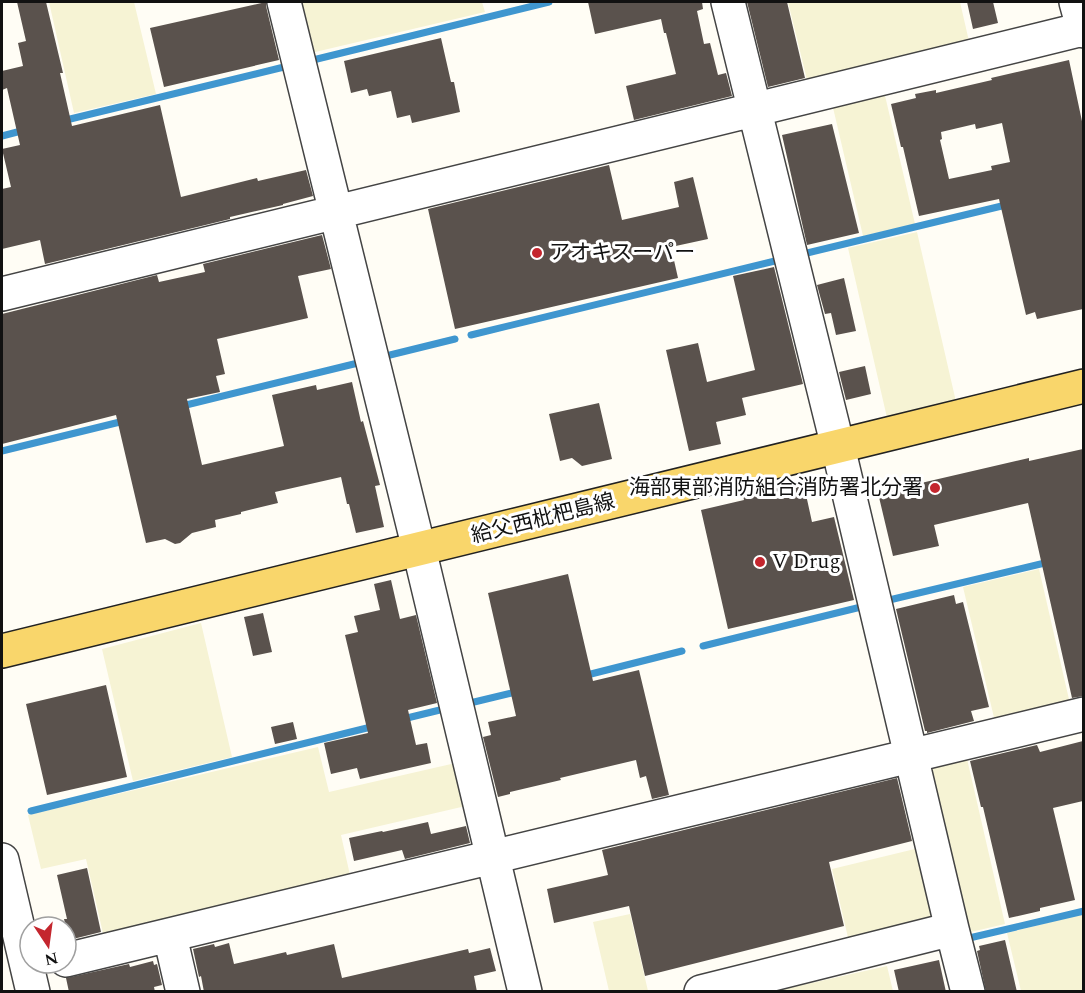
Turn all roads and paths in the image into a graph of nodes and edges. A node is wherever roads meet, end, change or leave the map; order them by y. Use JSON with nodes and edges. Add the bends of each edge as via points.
{"nodes":[{"id":1,"x":284,"y":2,"type":"edge"},
{"id":2,"x":728,"y":2,"type":"edge"},
{"id":3,"x":1076,"y":2,"type":"edge"},
{"id":4,"x":1083,"y":30,"type":"edge"},
{"id":5,"x":755,"y":109,"type":"junction"},
{"id":6,"x":336,"y":212,"type":"junction"},
{"id":7,"x":2,"y":294,"type":"edge"},
{"id":8,"x":1083,"y":386,"type":"edge"},
{"id":9,"x":838,"y":447,"type":"junction"},
{"id":10,"x":419,"y":549,"type":"junction"},
{"id":11,"x":2,"y":651,"type":"edge"},
{"id":12,"x":1083,"y":714,"type":"edge"},
{"id":13,"x":911,"y":756,"type":"junction"},
{"id":14,"x":492,"y":857,"type":"junction"},
{"id":15,"x":2,"y":860,"type":"edge"},
{"id":16,"x":19,"y":915,"type":"edge"},
{"id":17,"x":952,"y":929,"type":"junction"},
{"id":18,"x":170,"y":936,"type":"junction"},
{"id":19,"x":78,"y":957,"type":"edge"},
{"id":20,"x":183,"y":992,"type":"edge"},
{"id":21,"x":525,"y":992,"type":"edge"},
{"id":22,"x":701,"y":992,"type":"edge"},
{"id":23,"x":968,"y":992,"type":"edge"}],
"edges":[{"from":1,"to":6,"type":"street"},
{"from":2,"to":5,"type":"street"},
{"from":3,"to":4,"type":"street"},
{"from":4,"to":5,"type":"street"},
{"from":5,"to":6,"type":"street"},
{"from":5,"to":9,"type":"street"},
{"from":6,"to":7,"type":"street"},
{"from":6,"to":10,"type":"street"},
{"from":8,"to":9,"type":"main road","name":"給父西枇杷島線"},
{"from":9,"to":10,"type":"main road","name":"給父西枇杷島線"},
{"from":9,"to":13,"type":"street"},
{"from":10,"to":11,"type":"main road","name":"給父西枇杷島線"},
{"from":10,"to":14,"type":"street"},
{"from":12,"to":13,"type":"street"},
{"from":13,"to":14,"type":"street"},
{"from":13,"to":17,"type":"street"},
{"from":14,"to":18,"type":"street"},
{"from":14,"to":21,"type":"street"},
{"from":15,"to":16,"type":"street"},
{"from":17,"to":22,"type":"street"},
{"from":17,"to":23,"type":"street"},
{"from":18,"to":19,"type":"street"},
{"from":18,"to":20,"type":"street"}]}
